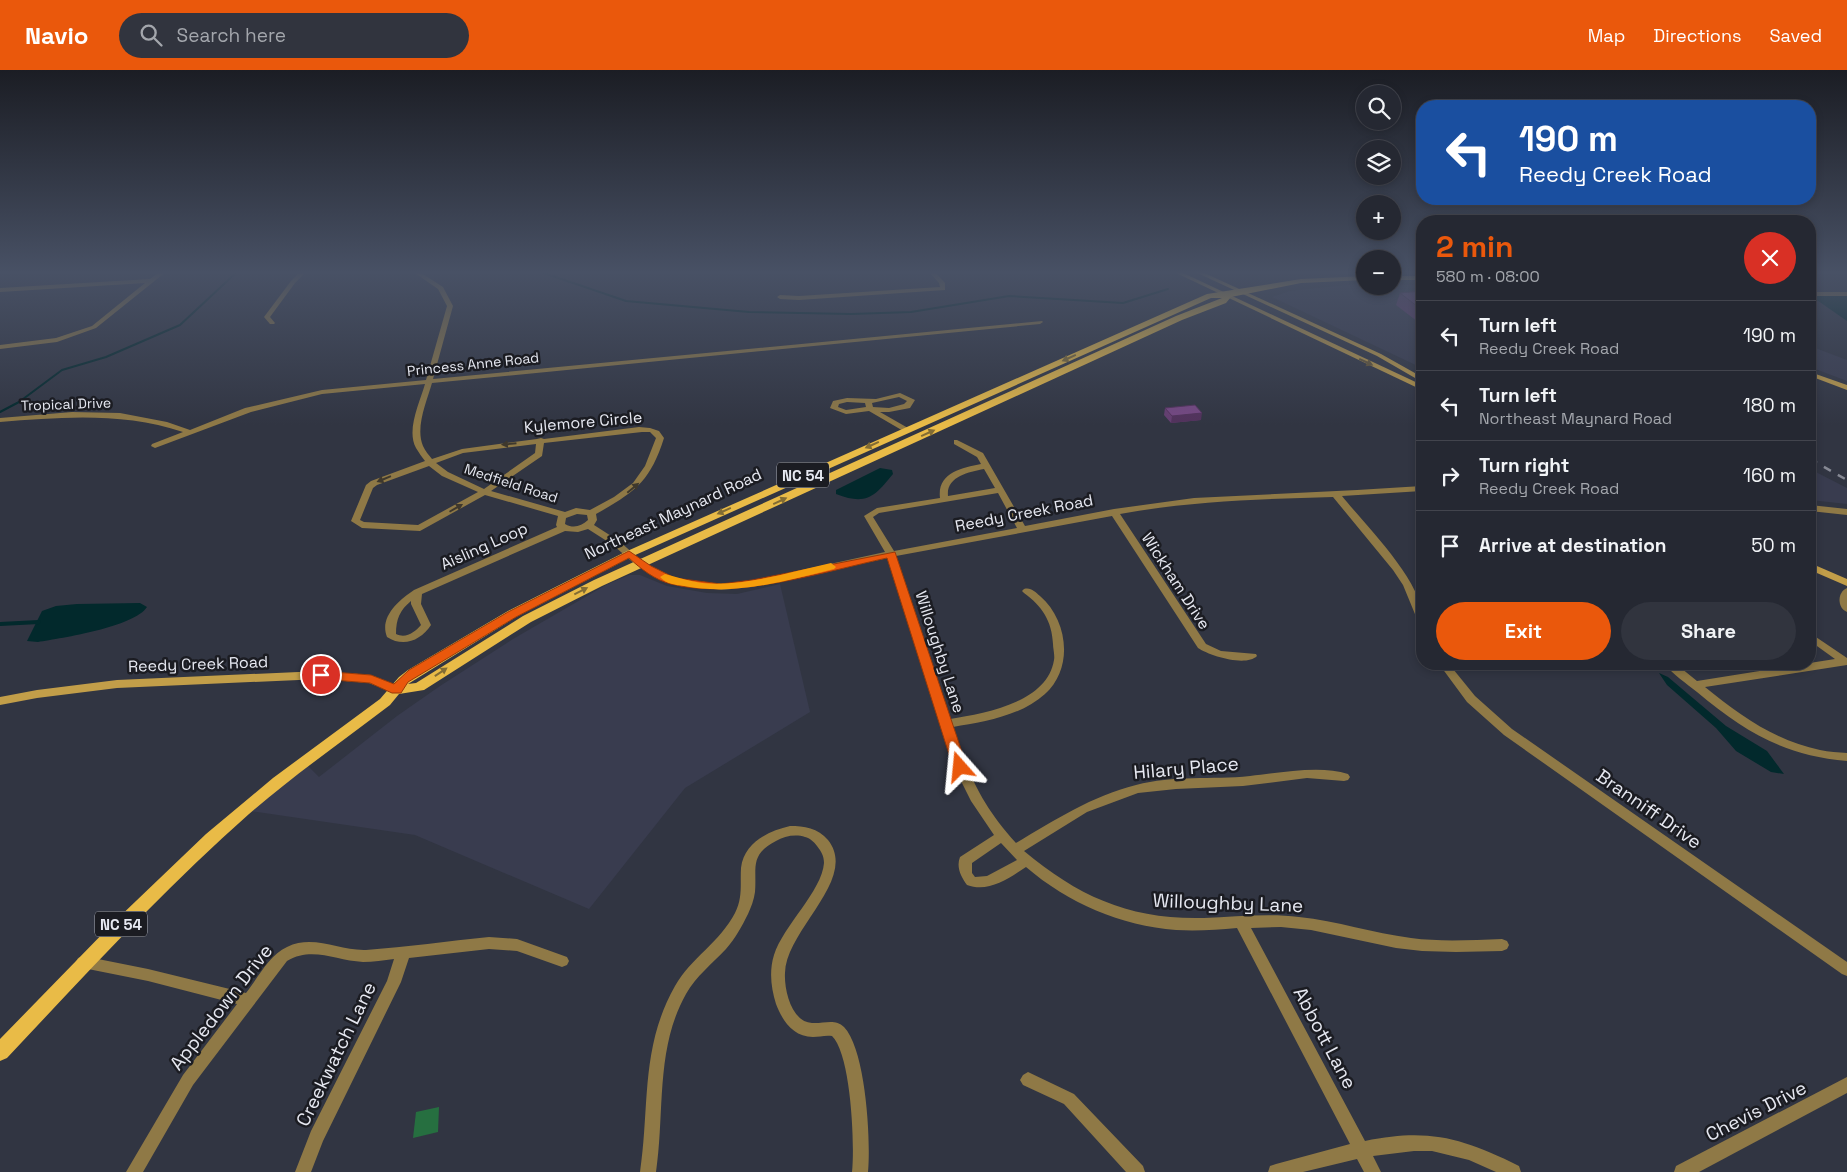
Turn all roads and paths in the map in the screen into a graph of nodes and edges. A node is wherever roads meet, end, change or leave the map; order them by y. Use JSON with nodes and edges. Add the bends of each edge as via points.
{"nodes":[{"id":1,"x":102,"y":322,"type":"edge"},
{"id":2,"x":445,"y":322,"type":"edge"},
{"id":3,"x":1036,"y":322,"type":"edge"},
{"id":4,"x":1146,"y":322,"type":"edge"},
{"id":5,"x":1170,"y":322,"type":"edge"},
{"id":6,"x":1283,"y":322,"type":"edge"},
{"id":7,"x":1308,"y":322,"type":"edge"},
{"id":8,"x":0,"y":347,"type":"edge"},
{"id":9,"x":1816,"y":376,"type":"edge"},
{"id":10,"x":1416,"y":377,"type":"edge"},
{"id":11,"x":429,"y":381,"type":"junction"},
{"id":12,"x":1416,"y":385,"type":"edge"},
{"id":13,"x":1847,"y":388,"type":"edge"},
{"id":14,"x":869,"y":405,"type":"dead end"},
{"id":15,"x":0,"y":420,"type":"edge"},
{"id":16,"x":905,"y":430,"type":"junction"},
{"id":17,"x":190,"y":432,"type":"junction"},
{"id":18,"x":541,"y":440,"type":"junction"},
{"id":19,"x":957,"y":442,"type":"dead end"},
{"id":20,"x":155,"y":446,"type":"dead end"},
{"id":21,"x":430,"y":462,"type":"junction"},
{"id":22,"x":986,"y":466,"type":"junction"},
{"id":23,"x":1416,"y":488,"type":"edge"},
{"id":24,"x":1000,"y":490,"type":"junction"},
{"id":25,"x":486,"y":491,"type":"junction"},
{"id":26,"x":1336,"y":495,"type":"junction"},
{"id":27,"x":944,"y":499,"type":"junction"},
{"id":28,"x":1816,"y":509,"type":"edge"},
{"id":29,"x":1114,"y":512,"type":"junction"},
{"id":30,"x":1847,"y":512,"type":"edge"},
{"id":31,"x":591,"y":513,"type":"junction"},
{"id":32,"x":565,"y":515,"type":"junction"},
{"id":33,"x":588,"y":526,"type":"junction"},
{"id":34,"x":562,"y":528,"type":"junction"},
{"id":35,"x":1023,"y":530,"type":"junction"},
{"id":36,"x":629,"y":554,"type":"junction"},
{"id":37,"x":891,"y":554,"type":"junction"},
{"id":38,"x":640,"y":564,"type":"junction"},
{"id":39,"x":1816,"y":569,"type":"edge"},
{"id":40,"x":1847,"y":583,"type":"edge"},
{"id":41,"x":1027,"y":591,"type":"dead end"},
{"id":42,"x":1847,"y":591,"type":"edge"},
{"id":43,"x":417,"y":592,"type":"junction"},
{"id":44,"x":1416,"y":605,"type":"edge"},
{"id":45,"x":1847,"y":609,"type":"edge"},
{"id":46,"x":1816,"y":640,"type":"edge"},
{"id":47,"x":1252,"y":656,"type":"dead end"},
{"id":48,"x":1846,"y":662,"type":"edge"},
{"id":49,"x":1816,"y":667,"type":"edge"},
{"id":50,"x":1449,"y":670,"type":"edge"},
{"id":51,"x":1677,"y":670,"type":"edge"},
{"id":52,"x":1794,"y":670,"type":"edge"},
{"id":53,"x":1696,"y":685,"type":"junction"},
{"id":54,"x":397,"y":690,"type":"junction"},
{"id":55,"x":0,"y":701,"type":"edge"},
{"id":56,"x":946,"y":724,"type":"junction"},
{"id":57,"x":1847,"y":757,"type":"edge"},
{"id":58,"x":1344,"y":777,"type":"dead end"},
{"id":59,"x":1002,"y":836,"type":"junction"},
{"id":60,"x":1015,"y":850,"type":"junction"},
{"id":61,"x":1027,"y":860,"type":"junction"},
{"id":62,"x":1241,"y":923,"type":"junction"},
{"id":63,"x":1502,"y":945,"type":"dead end"},
{"id":64,"x":403,"y":953,"type":"junction"},
{"id":65,"x":562,"y":961,"type":"dead end"},
{"id":66,"x":83,"y":962,"type":"junction"},
{"id":67,"x":1847,"y":970,"type":"edge"},
{"id":68,"x":249,"y":1000,"type":"junction"},
{"id":69,"x":0,"y":1052,"type":"edge"},
{"id":70,"x":1028,"y":1080,"type":"dead end"},
{"id":71,"x":1847,"y":1085,"type":"edge"},
{"id":72,"x":1363,"y":1150,"type":"junction"},
{"id":73,"x":134,"y":1172,"type":"edge"},
{"id":74,"x":303,"y":1172,"type":"edge"},
{"id":75,"x":648,"y":1172,"type":"edge"},
{"id":76,"x":860,"y":1172,"type":"edge"},
{"id":77,"x":1137,"y":1172,"type":"edge"},
{"id":78,"x":1276,"y":1172,"type":"edge"},
{"id":79,"x":1373,"y":1172,"type":"edge"},
{"id":80,"x":1514,"y":1172,"type":"edge"},
{"id":81,"x":1682,"y":1172,"type":"edge"}],
"edges":[{"from":1,"to":8,"type":"street","via":[[46,343]]},
{"from":2,"to":11,"type":"street","name":"Medfield Road"},
{"from":3,"to":11,"type":"street","name":"Princess Anne Road"},
{"from":4,"to":16,"type":"main road","name":"Northeast Maynard Road","number":"NC 54","one_way":true},
{"from":38,"to":5,"type":"main road","name":"Northeast Maynard Road","number":"NC 54","one_way":true},
{"from":6,"to":12,"type":"main road","one_way":true},
{"from":7,"to":10,"type":"main road"},
{"from":9,"to":13,"type":"main road"},
{"from":11,"to":17,"type":"street","name":"Princess Anne Road","via":[[300,397],[248,410]]},
{"from":11,"to":21,"type":"street","name":"Medfield Road","via":[[416,435],[419,447]]},
{"from":14,"to":16,"type":"street"},
{"from":15,"to":17,"type":"street","name":"Tropical Drive","via":[[77,413],[119,415],[153,419]]},
{"from":16,"to":36,"type":"main road","name":"Northeast Maynard Road","number":"NC 54","one_way":true},
{"from":17,"to":20,"type":"street","name":"Princess Anne Road"},
{"from":18,"to":21,"type":"street","name":"Kylemore Circle","one_way":true,"via":[[475,448]]},
{"from":18,"to":25,"type":"street","via":[[540,454]]},
{"from":31,"to":18,"type":"street","name":"Kylemore Circle","one_way":true,"via":[[641,481],[654,460],[659,435],[644,429]]},
{"from":19,"to":22,"type":"street","via":[[980,455]]},
{"from":21,"to":25,"type":"street","name":"Medfield Road","via":[[448,476]]},
{"from":21,"to":25,"type":"street","name":"Kylemore Circle","one_way":true,"via":[[379,480],[369,487],[355,521],[357,524],[420,528]]},
{"from":22,"to":24,"type":"street"},
{"from":22,"to":27,"type":"street","via":[[969,468],[947,480]]},
{"from":23,"to":26,"type":"street","name":"Reedy Creek Road"},
{"from":24,"to":27,"type":"street"},
{"from":24,"to":35,"type":"street"},
{"from":25,"to":32,"type":"street","name":"Medfield Road"},
{"from":26,"to":29,"type":"street","name":"Reedy Creek Road","via":[[1204,499]]},
{"from":26,"to":44,"type":"street","via":[[1398,568]]},
{"from":27,"to":37,"type":"street","name":"Willoughby Lane","via":[[876,511],[868,516]]},
{"from":28,"to":30,"type":"street"},
{"from":29,"to":35,"type":"street","name":"Reedy Creek Road"},
{"from":29,"to":47,"type":"street","name":"Wickham Drive","via":[[1202,646],[1212,654]]},
{"from":31,"to":32,"type":"street","name":"Medfield Road","via":[[582,511]]},
{"from":31,"to":33,"type":"street","via":[[594,518]]},
{"from":32,"to":34,"type":"street","name":"Medfield Road","via":[[559,523]]},
{"from":33,"to":34,"type":"street","name":"Medfield Road"},
{"from":33,"to":36,"type":"street"},
{"from":34,"to":43,"type":"street","name":"Aisling Loop"},
{"from":35,"to":37,"type":"street","name":"Reedy Creek Road"},
{"from":36,"to":38,"type":"street"},
{"from":36,"to":54,"type":"main road","name":"Northeast Maynard Road","number":"NC 54","via":[[512,614],[413,673]]},
{"from":37,"to":38,"type":"street","name":"Reedy Creek Road","via":[[752,584],[721,587],[673,581]]},
{"from":37,"to":56,"type":"street","name":"Willoughby Lane"},
{"from":54,"to":38,"type":"main road","name":"Northeast Maynard Road","number":"NC 54","one_way":true,"via":[[419,687],[527,620]]},
{"from":39,"to":40,"type":"main road"},
{"from":41,"to":56,"type":"street","via":[[1043,602],[1054,623],[1060,647],[1058,672],[1036,695],[1007,711]]},
{"from":42,"to":45,"type":"street","via":[[1844,600]]},
{"from":43,"to":43,"type":"street","name":"Aisling Loop","via":[[396,608],[390,626],[394,638],[413,637],[426,625],[416,604]]},
{"from":46,"to":48,"type":"street"},
{"from":48,"to":49,"type":"street"},
{"from":50,"to":67,"type":"street","name":"Branniff Drive","via":[[1471,699],[1508,732]]},
{"from":51,"to":53,"type":"street"},
{"from":52,"to":53,"type":"street"},
{"from":53,"to":57,"type":"street","via":[[1734,716],[1770,738],[1821,755]]},
{"from":54,"to":55,"type":"main road","name":"Reedy Creek Road","via":[[371,679],[321,675],[117,684]]},
{"from":54,"to":66,"type":"main road","name":"Northeast Maynard Road","number":"NC 54","via":[[244,810],[165,881]]},
{"from":56,"to":59,"type":"street","name":"Willoughby Lane","via":[[971,793],[980,810]]},
{"from":58,"to":60,"type":"street","name":"Hilary Place","via":[[1307,774],[1136,789],[1083,809]]},
{"from":59,"to":60,"type":"street","name":"Willoughby Lane"},
{"from":59,"to":61,"type":"street","via":[[965,861],[968,878],[977,883],[992,881]]},
{"from":60,"to":61,"type":"street","name":"Willoughby Lane"},
{"from":61,"to":62,"type":"street","name":"Willoughby Lane","via":[[1076,896],[1117,912],[1174,924]]},
{"from":62,"to":63,"type":"street","name":"Willoughby Lane","via":[[1278,921],[1307,924],[1421,945]]},
{"from":62,"to":72,"type":"street","name":"Abbott Lane"},
{"from":64,"to":65,"type":"street","name":"Appledown Drive","via":[[489,943],[517,945]]},
{"from":64,"to":68,"type":"street","name":"Appledown Drive","via":[[364,956],[311,947],[296,948],[282,956]]},
{"from":64,"to":74,"type":"street","name":"Creekwatch Lane","via":[[394,982]]},
{"from":66,"to":68,"type":"street"},
{"from":66,"to":69,"type":"main road","name":"Northeast Maynard Road","number":"NC 54"},
{"from":68,"to":73,"type":"street","name":"Appledown Drive","via":[[188,1080]]},
{"from":70,"to":77,"type":"street","via":[[1069,1099]]},
{"from":71,"to":81,"type":"street","name":"Chevis Drive"},
{"from":72,"to":78,"type":"street"},
{"from":72,"to":79,"type":"street","name":"Abbott Lane"},
{"from":72,"to":80,"type":"street","via":[[1420,1141],[1444,1144]]},
{"from":75,"to":76,"type":"street","via":[[655,1078],[670,1012],[680,990],[730,934],[739,918],[747,899],[751,854],[778,834],[795,831],[810,832],[822,842],[830,855],[830,869],[783,948],[778,968],[779,988],[788,1014],[796,1025],[810,1030],[838,1030],[845,1038],[860,1122]]}]}
